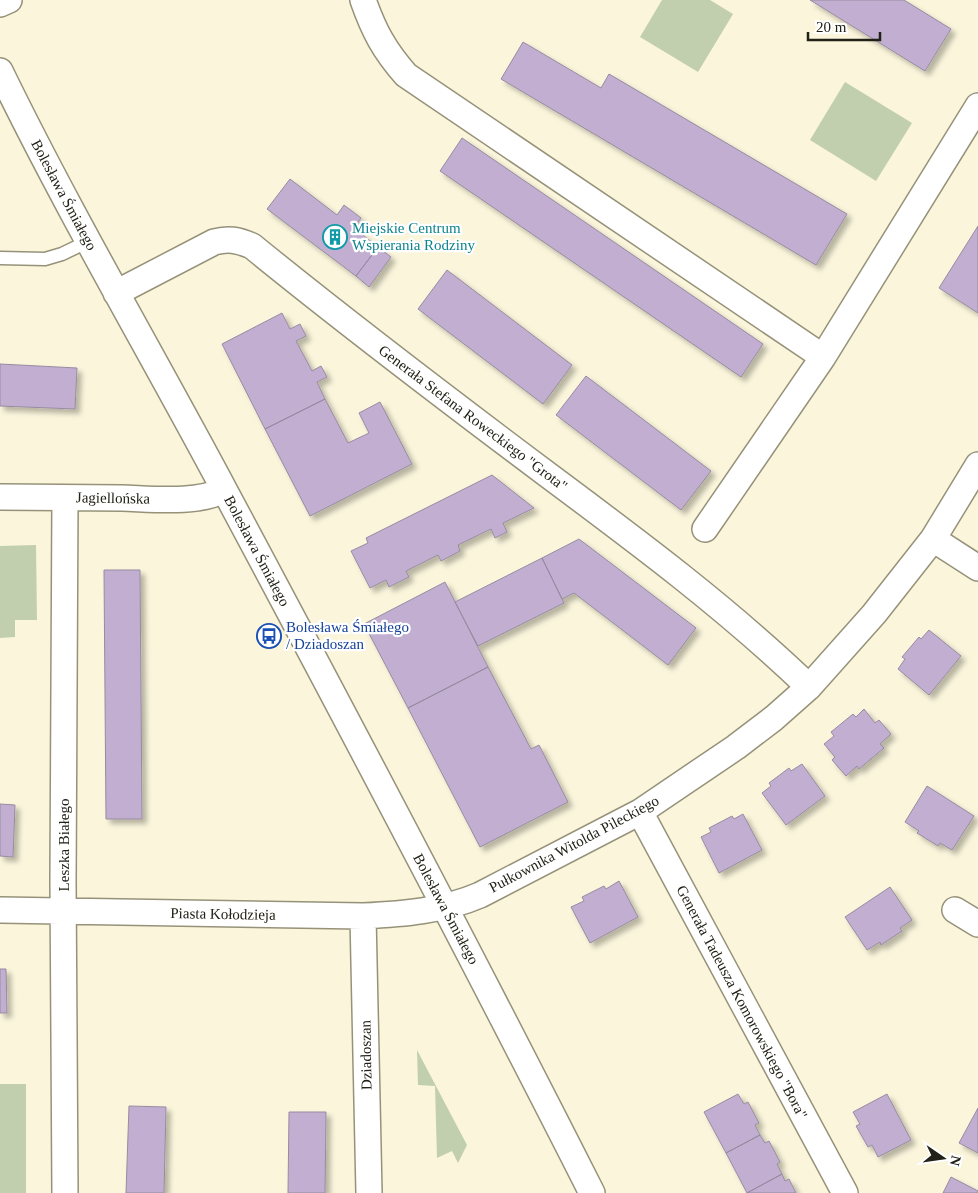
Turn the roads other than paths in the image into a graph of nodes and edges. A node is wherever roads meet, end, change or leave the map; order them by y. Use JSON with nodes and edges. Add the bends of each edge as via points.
{"nodes":[{"id":1,"x":9,"y":0,"type":"edge"},
{"id":2,"x":363,"y":0,"type":"edge"},
{"id":3,"x":0,"y":4,"type":"edge"},
{"id":4,"x":0,"y":71,"type":"edge"},
{"id":5,"x":978,"y":106,"type":"edge"},
{"id":6,"x":89,"y":241,"type":"junction"},
{"id":7,"x":0,"y":258,"type":"edge"},
{"id":8,"x":116,"y":293,"type":"junction"},
{"id":9,"x":823,"y":357,"type":"junction"},
{"id":10,"x":978,"y":465,"type":"edge"},
{"id":11,"x":224,"y":490,"type":"junction"},
{"id":12,"x":0,"y":497,"type":"edge"},
{"id":13,"x":65,"y":498,"type":"junction"},
{"id":14,"x":705,"y":530,"type":"dead end"},
{"id":15,"x":933,"y":539,"type":"junction"},
{"id":16,"x":978,"y":568,"type":"edge"},
{"id":17,"x":809,"y":687,"type":"junction"},
{"id":18,"x":640,"y":812,"type":"junction"},
{"id":19,"x":445,"y":906,"type":"junction"},
{"id":20,"x":0,"y":910,"type":"edge"},
{"id":21,"x":64,"y":910,"type":"junction"},
{"id":22,"x":955,"y":910,"type":"dead end"},
{"id":23,"x":364,"y":916,"type":"junction"},
{"id":24,"x":978,"y":924,"type":"edge"},
{"id":25,"x":65,"y":1193,"type":"edge"},
{"id":26,"x":369,"y":1193,"type":"edge"},
{"id":27,"x":592,"y":1193,"type":"edge"},
{"id":28,"x":845,"y":1193,"type":"edge"}],
"edges":[{"from":1,"to":3,"type":"street"},
{"from":2,"to":9,"type":"street","via":[[389,56],[406,75]]},
{"from":4,"to":6,"type":"street","name":"Bolesława Śmiałego"},
{"from":5,"to":9,"type":"street"},
{"from":6,"to":7,"type":"lane","via":[[45,259]]},
{"from":6,"to":8,"type":"street","name":"Bolesława Śmiałego"},
{"from":8,"to":11,"type":"street","name":"Bolesława Śmiałego"},
{"from":8,"to":17,"type":"street","name":"Generała Stefana Roweckiego \"Grota\"","via":[[214,242],[226,239],[252,246],[407,369],[736,619]]},
{"from":9,"to":14,"type":"street"},
{"from":10,"to":15,"type":"street","name":"Pułkownika Witolda Pileckiego"},
{"from":11,"to":13,"type":"street","name":"Jagiellońska","via":[[184,498]]},
{"from":11,"to":19,"type":"street","name":"Bolesława Śmiałego"},
{"from":12,"to":13,"type":"street","name":"Jagiellońska"},
{"from":13,"to":21,"type":"street","name":"Leszka Białego"},
{"from":15,"to":16,"type":"street"},
{"from":15,"to":17,"type":"street","name":"Pułkownika Witolda Pileckiego","via":[[874,614]]},
{"from":17,"to":18,"type":"street","name":"Pułkownika Witolda Pileckiego","via":[[736,747]]},
{"from":18,"to":19,"type":"street","name":"Pułkownika Witolda Pileckiego","via":[[488,891]]},
{"from":18,"to":28,"type":"street","name":"Generała Tadeusza Komorowskiego \"Bora\""},
{"from":19,"to":23,"type":"street","name":"Piasta Kołodzieja","via":[[404,914]]},
{"from":19,"to":27,"type":"street","name":"Bolesława Śmiałego"},
{"from":20,"to":21,"type":"street","name":"Piasta Kołodzieja"},
{"from":21,"to":23,"type":"street","name":"Piasta Kołodzieja"},
{"from":21,"to":25,"type":"street","name":"Leszka Białego"},
{"from":22,"to":24,"type":"street"},
{"from":23,"to":26,"type":"street","name":"Dziadoszan"}]}
